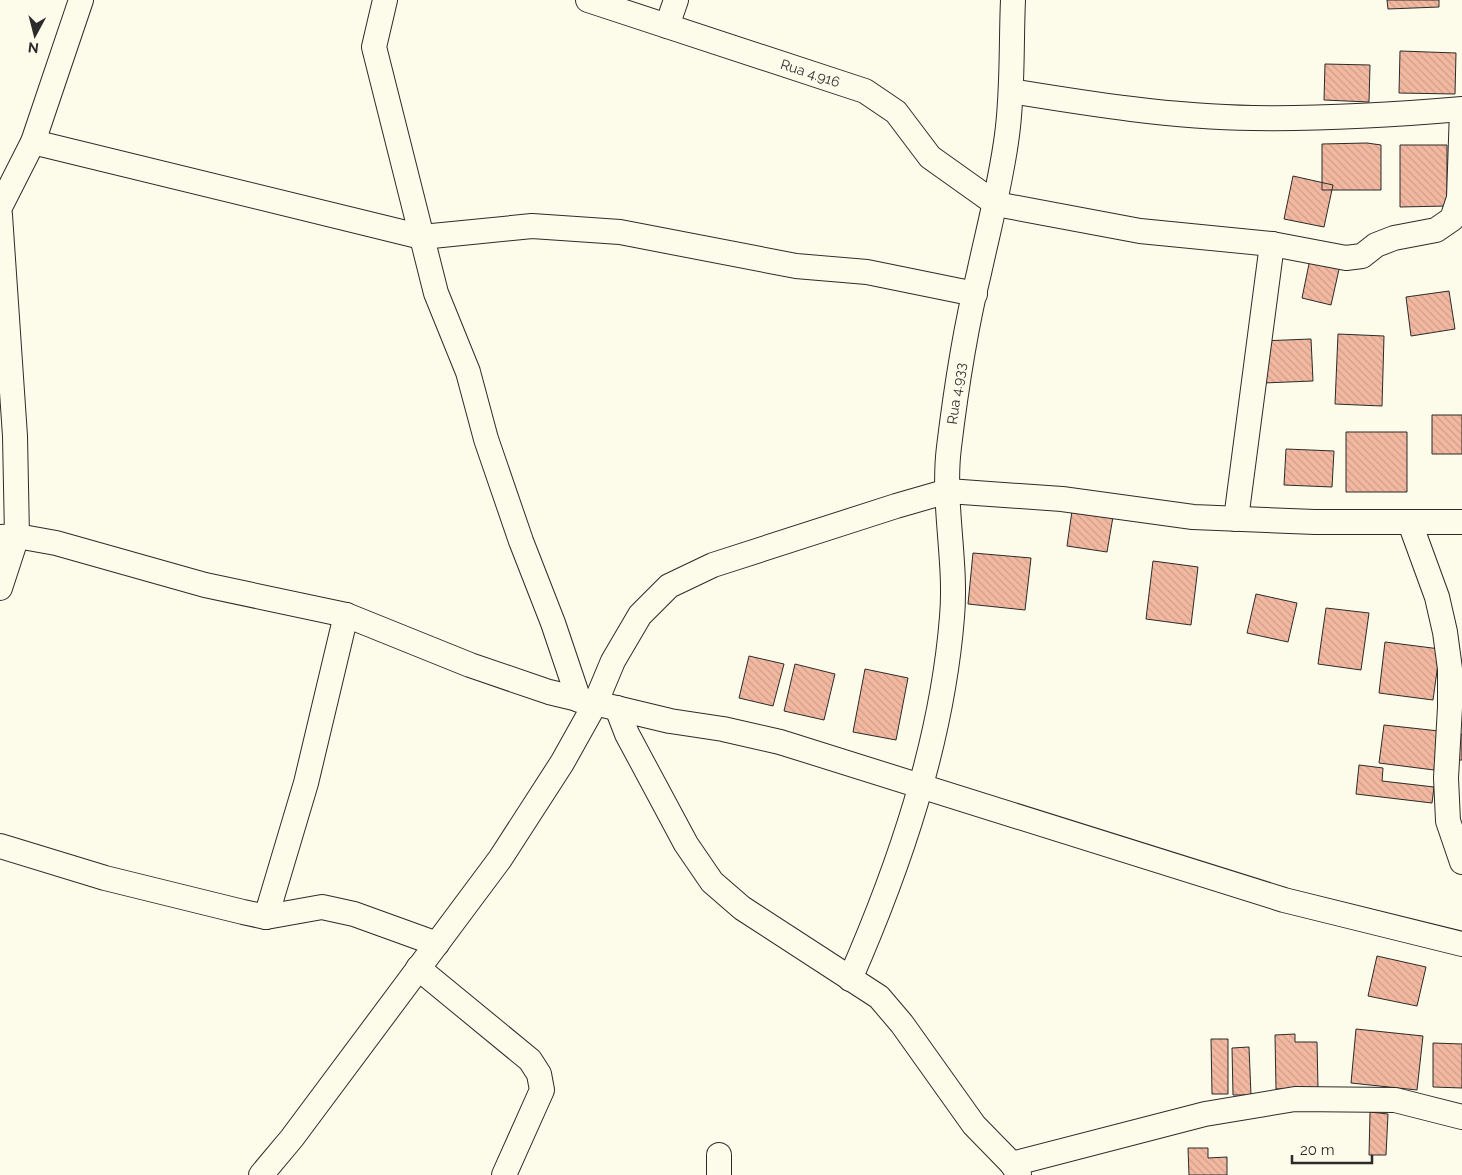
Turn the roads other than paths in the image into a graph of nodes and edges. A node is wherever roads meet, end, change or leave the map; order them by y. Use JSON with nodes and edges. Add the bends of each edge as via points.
{"nodes":[{"id":1,"x":81,"y":0,"type":"edge"},
{"id":2,"x":385,"y":0,"type":"edge"},
{"id":3,"x":588,"y":0,"type":"edge"},
{"id":4,"x":676,"y":0,"type":"edge"},
{"id":5,"x":1014,"y":0,"type":"edge"},
{"id":6,"x":667,"y":26,"type":"junction"},
{"id":7,"x":1011,"y":91,"type":"junction"},
{"id":8,"x":1462,"y":110,"type":"edge"},
{"id":9,"x":33,"y":142,"type":"junction"},
{"id":10,"x":9,"y":169,"type":"edge"},
{"id":11,"x":1461,"y":198,"type":"edge"},
{"id":12,"x":996,"y":204,"type":"junction"},
{"id":13,"x":0,"y":207,"type":"edge"},
{"id":14,"x":0,"y":215,"type":"edge"},
{"id":15,"x":422,"y":237,"type":"junction"},
{"id":16,"x":1272,"y":244,"type":"junction"},
{"id":17,"x":975,"y":294,"type":"junction"},
{"id":18,"x":948,"y":491,"type":"junction"},
{"id":19,"x":1236,"y":520,"type":"junction"},
{"id":20,"x":1462,"y":522,"type":"edge"},
{"id":21,"x":1410,"y":523,"type":"junction"},
{"id":22,"x":8,"y":536,"type":"edge"},
{"id":23,"x":0,"y":588,"type":"edge"},
{"id":24,"x":346,"y":615,"type":"junction"},
{"id":25,"x":597,"y":704,"type":"junction"},
{"id":26,"x":919,"y":786,"type":"junction"},
{"id":27,"x":0,"y":846,"type":"edge"},
{"id":28,"x":1462,"y":862,"type":"edge"},
{"id":29,"x":266,"y":917,"type":"junction"},
{"id":30,"x":437,"y":944,"type":"junction"},
{"id":31,"x":1462,"y":944,"type":"edge"},
{"id":32,"x":418,"y":968,"type":"junction"},
{"id":33,"x":850,"y":978,"type":"junction"},
{"id":34,"x":1462,"y":1117,"type":"edge"},
{"id":35,"x":1015,"y":1170,"type":"edge"},
{"id":36,"x":261,"y":1175,"type":"edge"},
{"id":37,"x":504,"y":1175,"type":"edge"}],
"edges":[{"from":1,"to":9,"type":"street"},
{"from":2,"to":15,"type":"street","via":[[374,47]]},
{"from":3,"to":6,"type":"street","name":"Rua 4.916"},
{"from":4,"to":6,"type":"street"},
{"from":5,"to":7,"type":"street","name":"Rua 4.933"},
{"from":6,"to":12,"type":"street","name":"Rua 4.916","via":[[865,91],[896,112],[930,157]]},
{"from":7,"to":8,"type":"street","via":[[1130,110],[1252,118],[1388,116]]},
{"from":7,"to":12,"type":"street","name":"Rua 4.933"},
{"from":8,"to":11,"type":"street"},
{"from":9,"to":10,"type":"street"},
{"from":9,"to":15,"type":"street"},
{"from":10,"to":13,"type":"street"},
{"from":11,"to":16,"type":"street","via":[[1452,219],[1436,230],[1394,238],[1376,245],[1362,256],[1346,258]]},
{"from":12,"to":16,"type":"street","via":[[1140,231]]},
{"from":12,"to":17,"type":"street","name":"Rua 4.933"},
{"from":14,"to":22,"type":"street","via":[[15,436]]},
{"from":15,"to":17,"type":"street","via":[[532,226],[620,232],[796,266],[867,272]]},
{"from":15,"to":25,"type":"street","via":[[436,293],[468,372],[489,448],[521,541],[554,623]]},
{"from":16,"to":19,"type":"street"},
{"from":17,"to":18,"type":"street","name":"Rua 4.933","via":[[948,450]]},
{"from":18,"to":19,"type":"street","via":[[1062,498]]},
{"from":18,"to":25,"type":"street","via":[[723,562],[669,586],[640,615],[613,661]]},
{"from":18,"to":26,"type":"street","name":"Rua 4.933","via":[[952,616],[940,708]]},
{"from":19,"to":21,"type":"street"},
{"from":20,"to":21,"type":"street"},
{"from":21,"to":28,"type":"street","via":[[1437,597],[1445,632],[1450,697],[1446,778],[1448,821]]},
{"from":22,"to":23,"type":"street"},
{"from":22,"to":24,"type":"street","via":[[56,543],[205,585]]},
{"from":24,"to":25,"type":"street","via":[[470,665],[549,692]]},
{"from":24,"to":29,"type":"street","via":[[306,783]]},
{"from":25,"to":26,"type":"street","via":[[780,742]]},
{"from":25,"to":30,"type":"street","via":[[500,859]]},
{"from":25,"to":33,"type":"street","via":[[627,734],[686,844],[712,882],[742,908]]},
{"from":26,"to":31,"type":"street","via":[[1284,900]]},
{"from":26,"to":33,"type":"street","name":"Rua 4.933","via":[[881,908]]},
{"from":27,"to":29,"type":"street","via":[[105,878]]},
{"from":29,"to":30,"type":"street","via":[[322,908],[354,914]]},
{"from":30,"to":32,"type":"street"},
{"from":32,"to":36,"type":"street"},
{"from":32,"to":37,"type":"street","via":[[530,1060],[539,1074],[542,1090]]},
{"from":33,"to":35,"type":"street","via":[[878,997],[902,1024],[974,1125]]},
{"from":34,"to":35,"type":"street","via":[[1395,1100],[1295,1099],[1205,1114]]}]}
